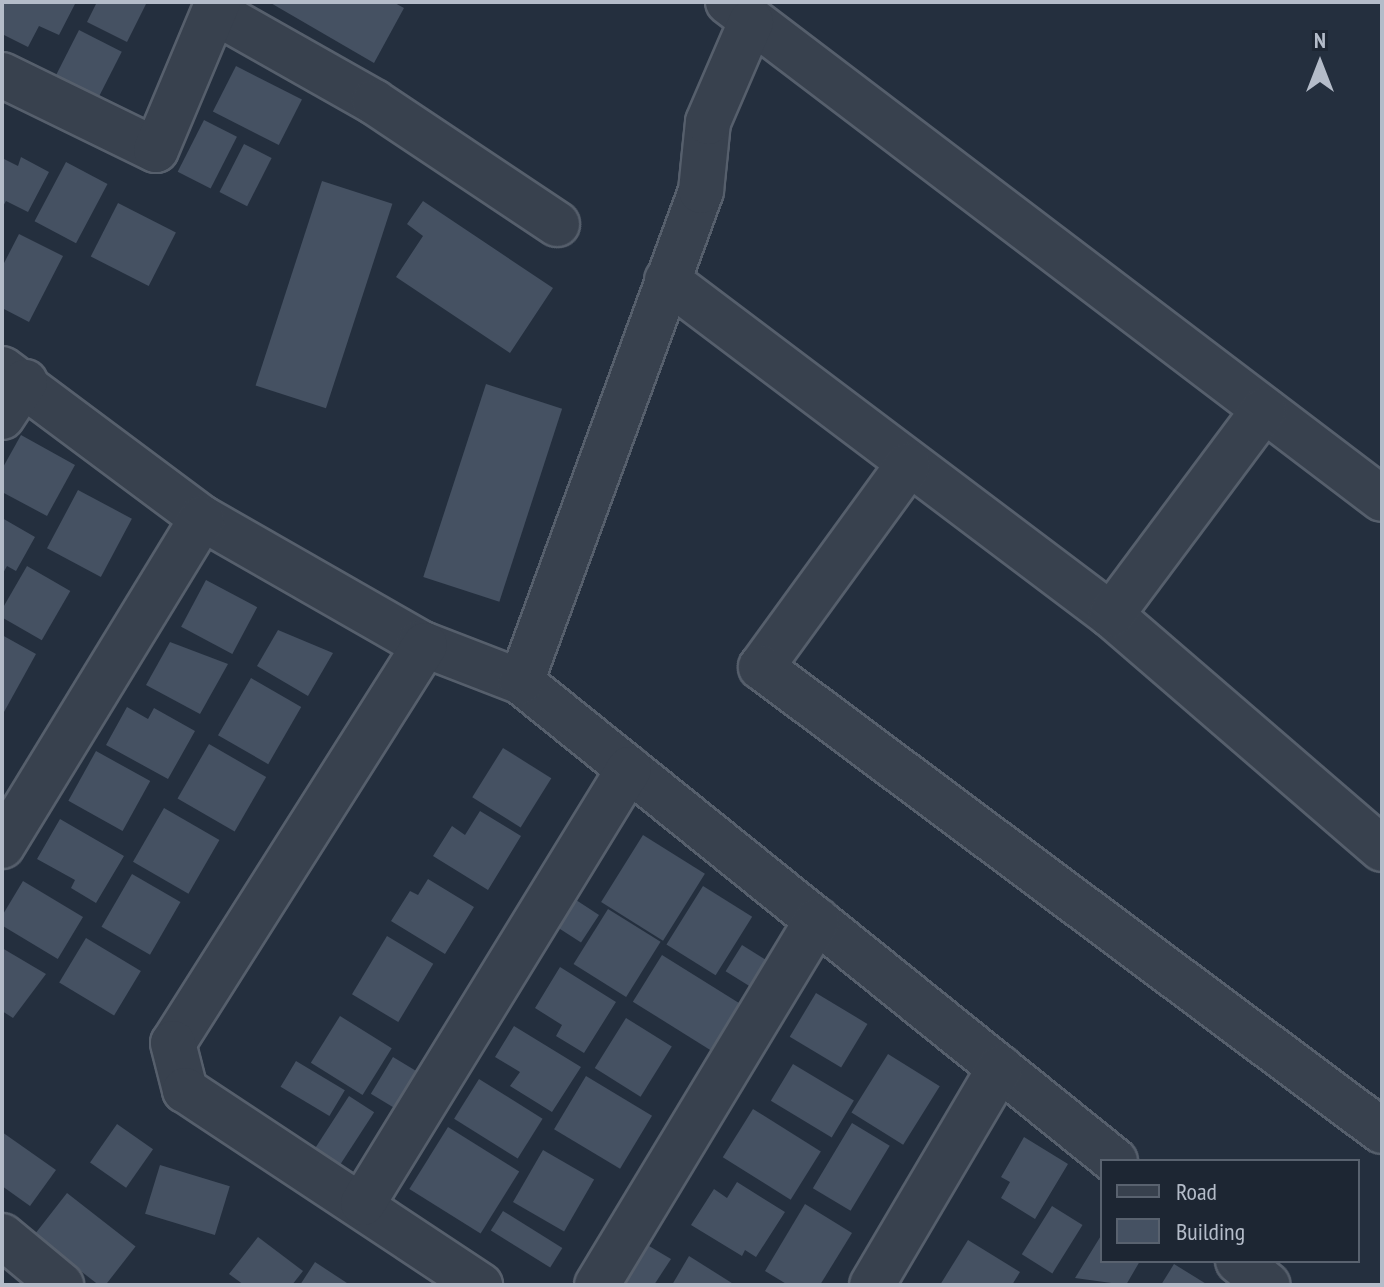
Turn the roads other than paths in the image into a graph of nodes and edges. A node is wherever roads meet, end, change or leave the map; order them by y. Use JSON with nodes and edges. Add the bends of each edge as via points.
{"nodes":[{"id":1,"x":216,"y":7,"type":"edge"},
{"id":2,"x":739,"y":12,"type":"edge"},
{"id":3,"x":2,"y":75,"type":"edge"},
{"id":4,"x":557,"y":224,"type":"dead end"},
{"id":5,"x":667,"y":280,"type":"junction"},
{"id":6,"x":10,"y":389,"type":"edge"},
{"id":7,"x":1264,"y":410,"type":"junction"},
{"id":8,"x":908,"y":465,"type":"junction"},
{"id":9,"x":1382,"y":499,"type":"edge"},
{"id":10,"x":202,"y":518,"type":"junction"},
{"id":11,"x":1111,"y":615,"type":"junction"},
{"id":12,"x":425,"y":645,"type":"junction"},
{"id":13,"x":521,"y":682,"type":"junction"},
{"id":14,"x":629,"y":769,"type":"junction"},
{"id":15,"x":5,"y":834,"type":"edge"},
{"id":16,"x":1382,"y":849,"type":"edge"},
{"id":17,"x":817,"y":920,"type":"junction"},
{"id":18,"x":1000,"y":1068,"type":"junction"},
{"id":19,"x":1382,"y":1131,"type":"edge"},
{"id":20,"x":1113,"y":1159,"type":"edge"},
{"id":21,"x":363,"y":1203,"type":"junction"},
{"id":22,"x":2,"y":1236,"type":"edge"},
{"id":23,"x":1240,"y":1263,"type":"edge"},
{"id":24,"x":61,"y":1285,"type":"edge"},
{"id":25,"x":480,"y":1285,"type":"edge"},
{"id":26,"x":597,"y":1285,"type":"edge"},
{"id":27,"x":872,"y":1285,"type":"edge"},
{"id":28,"x":1268,"y":1285,"type":"edge"}],
"edges":[{"from":1,"to":3,"type":"street","via":[[156,150]]},
{"from":1,"to":4,"type":"street","via":[[374,102]]},
{"from":2,"to":5,"type":"street","via":[[708,122],[701,191]]},
{"from":2,"to":7,"type":"street"},
{"from":5,"to":8,"type":"street"},
{"from":5,"to":13,"type":"street"},
{"from":6,"to":10,"type":"street"},
{"from":7,"to":9,"type":"street"},
{"from":7,"to":11,"type":"street"},
{"from":8,"to":11,"type":"street"},
{"from":8,"to":19,"type":"street","via":[[761,667]]},
{"from":10,"to":12,"type":"street"},
{"from":10,"to":15,"type":"street"},
{"from":11,"to":16,"type":"street"},
{"from":12,"to":13,"type":"street"},
{"from":12,"to":21,"type":"street","via":[[173,1043],[185,1090]]},
{"from":13,"to":14,"type":"street"},
{"from":14,"to":17,"type":"street"},
{"from":14,"to":21,"type":"street"},
{"from":17,"to":18,"type":"street"},
{"from":17,"to":26,"type":"street"},
{"from":18,"to":20,"type":"street"},
{"from":18,"to":27,"type":"street"},
{"from":21,"to":25,"type":"street"},
{"from":22,"to":24,"type":"street"},
{"from":23,"to":28,"type":"street"}]}
